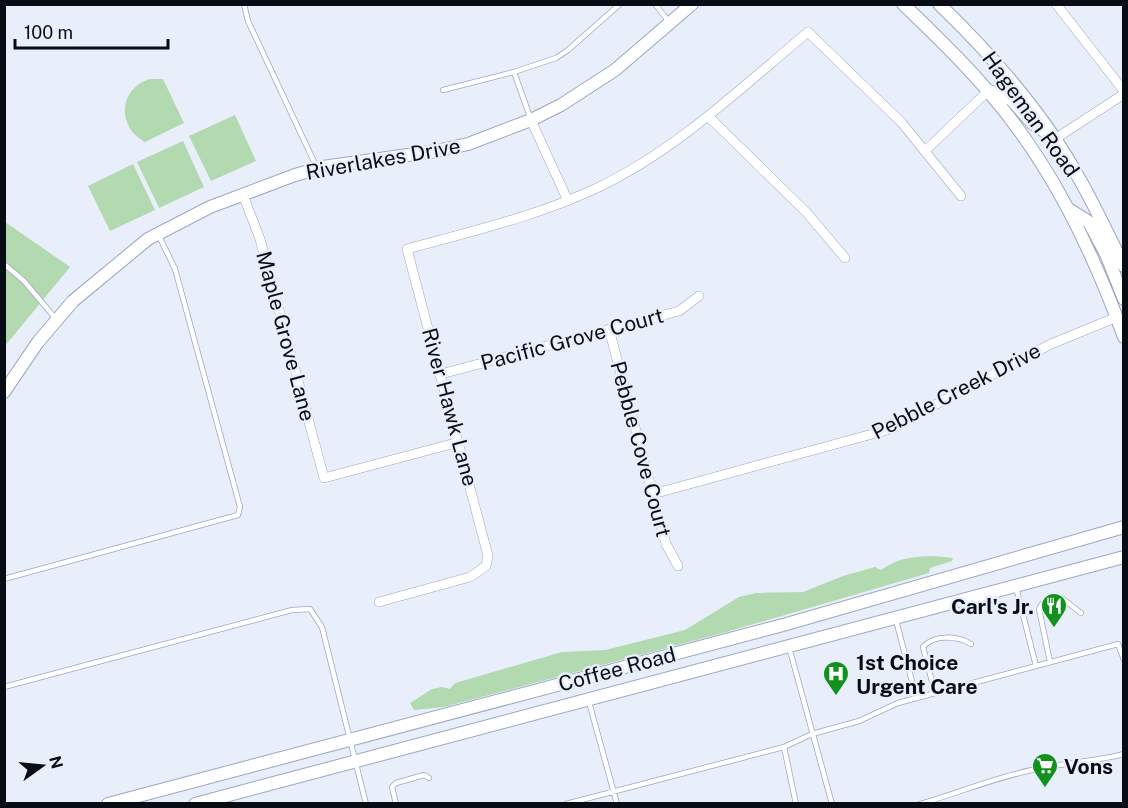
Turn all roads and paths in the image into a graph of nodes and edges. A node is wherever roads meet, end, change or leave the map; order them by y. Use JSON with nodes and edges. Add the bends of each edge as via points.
{"nodes":[{"id":1,"x":244,"y":4,"type":"edge"},
{"id":2,"x":620,"y":4,"type":"edge"},
{"id":3,"x":655,"y":4,"type":"edge"},
{"id":4,"x":692,"y":4,"type":"edge"},
{"id":5,"x":903,"y":4,"type":"edge"},
{"id":6,"x":939,"y":4,"type":"edge"},
{"id":7,"x":1056,"y":4,"type":"edge"},
{"id":8,"x":671,"y":24,"type":"junction"},
{"id":9,"x":514,"y":72,"type":"junction"},
{"id":10,"x":443,"y":90,"type":"dead end"},
{"id":11,"x":988,"y":91,"type":"junction"},
{"id":12,"x":1124,"y":93,"type":"edge"},
{"id":13,"x":708,"y":116,"type":"junction"},
{"id":14,"x":531,"y":120,"type":"junction"},
{"id":15,"x":1055,"y":139,"type":"junction"},
{"id":16,"x":926,"y":150,"type":"junction"},
{"id":17,"x":318,"y":168,"type":"junction"},
{"id":18,"x":243,"y":195,"type":"junction"},
{"id":19,"x":961,"y":196,"type":"dead end"},
{"id":20,"x":568,"y":201,"type":"junction"},
{"id":21,"x":1069,"y":210,"type":"junction"},
{"id":22,"x":157,"y":234,"type":"junction"},
{"id":23,"x":845,"y":258,"type":"dead end"},
{"id":24,"x":4,"y":264,"type":"edge"},
{"id":25,"x":1124,"y":266,"type":"edge"},
{"id":26,"x":699,"y":296,"type":"dead end"},
{"id":27,"x":1124,"y":299,"type":"edge"},
{"id":28,"x":1116,"y":317,"type":"junction"},
{"id":29,"x":57,"y":320,"type":"junction"},
{"id":30,"x":609,"y":329,"type":"junction"},
{"id":31,"x":1124,"y":337,"type":"edge"},
{"id":32,"x":441,"y":374,"type":"junction"},
{"id":33,"x":4,"y":392,"type":"edge"},
{"id":34,"x":459,"y":442,"type":"junction"},
{"id":35,"x":653,"y":494,"type":"junction"},
{"id":36,"x":1124,"y":527,"type":"edge"},
{"id":37,"x":1124,"y":557,"type":"edge"},
{"id":38,"x":678,"y":566,"type":"dead end"},
{"id":39,"x":4,"y":579,"type":"edge"},
{"id":40,"x":1015,"y":584,"type":"junction"},
{"id":41,"x":379,"y":602,"type":"dead end"},
{"id":42,"x":1081,"y":613,"type":"dead end"},
{"id":43,"x":895,"y":617,"type":"junction"},
{"id":44,"x":971,"y":644,"type":"dead end"},
{"id":45,"x":789,"y":647,"type":"junction"},
{"id":46,"x":1124,"y":660,"type":"edge"},
{"id":47,"x":1050,"y":662,"type":"junction"},
{"id":48,"x":1036,"y":666,"type":"junction"},
{"id":49,"x":4,"y":687,"type":"edge"},
{"id":50,"x":935,"y":693,"type":"junction"},
{"id":51,"x":916,"y":697,"type":"junction"},
{"id":52,"x":589,"y":700,"type":"junction"},
{"id":53,"x":812,"y":734,"type":"junction"},
{"id":54,"x":351,"y":740,"type":"junction"},
{"id":55,"x":784,"y":747,"type":"junction"},
{"id":56,"x":1124,"y":754,"type":"edge"},
{"id":57,"x":356,"y":763,"type":"junction"},
{"id":58,"x":429,"y":778,"type":"dead end"},
{"id":59,"x":614,"y":792,"type":"junction"},
{"id":60,"x":217,"y":801,"type":"edge"},
{"id":61,"x":108,"y":804,"type":"edge"},
{"id":62,"x":195,"y":804,"type":"edge"},
{"id":63,"x":366,"y":804,"type":"edge"},
{"id":64,"x":396,"y":804,"type":"edge"},
{"id":65,"x":566,"y":804,"type":"edge"},
{"id":66,"x":617,"y":804,"type":"edge"},
{"id":67,"x":796,"y":804,"type":"edge"},
{"id":68,"x":832,"y":804,"type":"edge"},
{"id":69,"x":920,"y":804,"type":"edge"}],
"edges":[{"from":1,"to":17,"type":"lane","via":[[248,21]]},
{"from":2,"to":9,"type":"lane","via":[[556,58]]},
{"from":3,"to":8,"type":"lane"},
{"from":4,"to":8,"type":"main road","name":"Riverlakes Drive"},
{"from":5,"to":11,"type":"main road","name":"Hageman Road"},
{"from":6,"to":15,"type":"main road","name":"Hageman Road","via":[[975,39]]},
{"from":7,"to":12,"type":"street"},
{"from":8,"to":14,"type":"main road","name":"Riverlakes Drive","via":[[615,70]]},
{"from":9,"to":10,"type":"lane"},
{"from":9,"to":14,"type":"lane"},
{"from":11,"to":15,"type":"main road","via":[[1011,99],[1032,123]]},
{"from":11,"to":16,"type":"street"},
{"from":11,"to":21,"type":"main road","name":"Hageman Road","via":[[1033,150]]},
{"from":12,"to":15,"type":"street"},
{"from":13,"to":16,"type":"street","via":[[808,32]]},
{"from":13,"to":20,"type":"street","via":[[635,168]]},
{"from":13,"to":23,"type":"street","via":[[807,213]]},
{"from":14,"to":17,"type":"main road","name":"Riverlakes Drive","via":[[436,152]]},
{"from":14,"to":20,"type":"street"},
{"from":15,"to":25,"type":"main road","name":"Hageman Road"},
{"from":16,"to":19,"type":"street"},
{"from":17,"to":18,"type":"main road","name":"Riverlakes Drive"},
{"from":18,"to":22,"type":"main road","name":"Riverlakes Drive"},
{"from":18,"to":34,"type":"street","name":"Maple Grove Lane","via":[[260,239],[324,478]]},
{"from":20,"to":32,"type":"street","name":"River Hawk Lane","via":[[408,249]]},
{"from":21,"to":27,"type":"main road","via":[[1089,222]]},
{"from":21,"to":28,"type":"main road","name":"Hageman Road"},
{"from":22,"to":29,"type":"main road","name":"Riverlakes Drive","via":[[73,301]]},
{"from":22,"to":39,"type":"lane","via":[[175,269],[240,507],[238,515]]},
{"from":24,"to":29,"type":"lane"},
{"from":26,"to":30,"type":"street","name":"Pacific Grove Court","via":[[679,311]]},
{"from":28,"to":31,"type":"main road","name":"Hageman Road"},
{"from":28,"to":35,"type":"street","name":"Pebble Creek Drive","via":[[1051,344],[886,430]]},
{"from":29,"to":33,"type":"main road","name":"Riverlakes Drive"},
{"from":30,"to":32,"type":"street","name":"Pacific Grove Court"},
{"from":30,"to":35,"type":"street","name":"Pebble Cove Court"},
{"from":32,"to":34,"type":"street","name":"River Hawk Lane"},
{"from":34,"to":41,"type":"street","name":"River Hawk Lane","via":[[486,543],[486,566],[471,577]]},
{"from":35,"to":38,"type":"street","name":"Pebble Cove Court","via":[[666,543]]},
{"from":36,"to":54,"type":"main road","name":"Coffee Road","via":[[783,625]]},
{"from":37,"to":40,"type":"main road","name":"Coffee Road"},
{"from":40,"to":43,"type":"main road","name":"Coffee Road"},
{"from":40,"to":48,"type":"lane"},
{"from":42,"to":47,"type":"lane","via":[[1063,599],[1042,604],[1039,609]]},
{"from":43,"to":45,"type":"main road","name":"Coffee Road"},
{"from":43,"to":51,"type":"lane"},
{"from":44,"to":50,"type":"lane","via":[[956,637],[922,647]]},
{"from":45,"to":52,"type":"main road","name":"Coffee Road"},
{"from":45,"to":53,"type":"lane"},
{"from":46,"to":47,"type":"lane","via":[[1118,644]]},
{"from":47,"to":48,"type":"lane"},
{"from":48,"to":50,"type":"lane"},
{"from":49,"to":54,"type":"lane","via":[[304,608],[316,615],[322,627]]},
{"from":50,"to":51,"type":"lane"},
{"from":51,"to":53,"type":"lane","via":[[859,721]]},
{"from":52,"to":57,"type":"main road","name":"Coffee Road"},
{"from":52,"to":59,"type":"lane"},
{"from":53,"to":55,"type":"lane"},
{"from":53,"to":68,"type":"lane"},
{"from":54,"to":57,"type":"lane"},
{"from":54,"to":61,"type":"main road","name":"Coffee Road"},
{"from":55,"to":59,"type":"lane"},
{"from":55,"to":67,"type":"lane"},
{"from":56,"to":69,"type":"lane","via":[[1030,770]]},
{"from":57,"to":60,"type":"main road","name":"Coffee Road"},
{"from":57,"to":63,"type":"lane"},
{"from":58,"to":64,"type":"lane","via":[[424,775],[396,783],[392,787]]},
{"from":59,"to":65,"type":"lane"},
{"from":59,"to":66,"type":"lane"},
{"from":60,"to":62,"type":"main road","name":"Coffee Road"}]}
